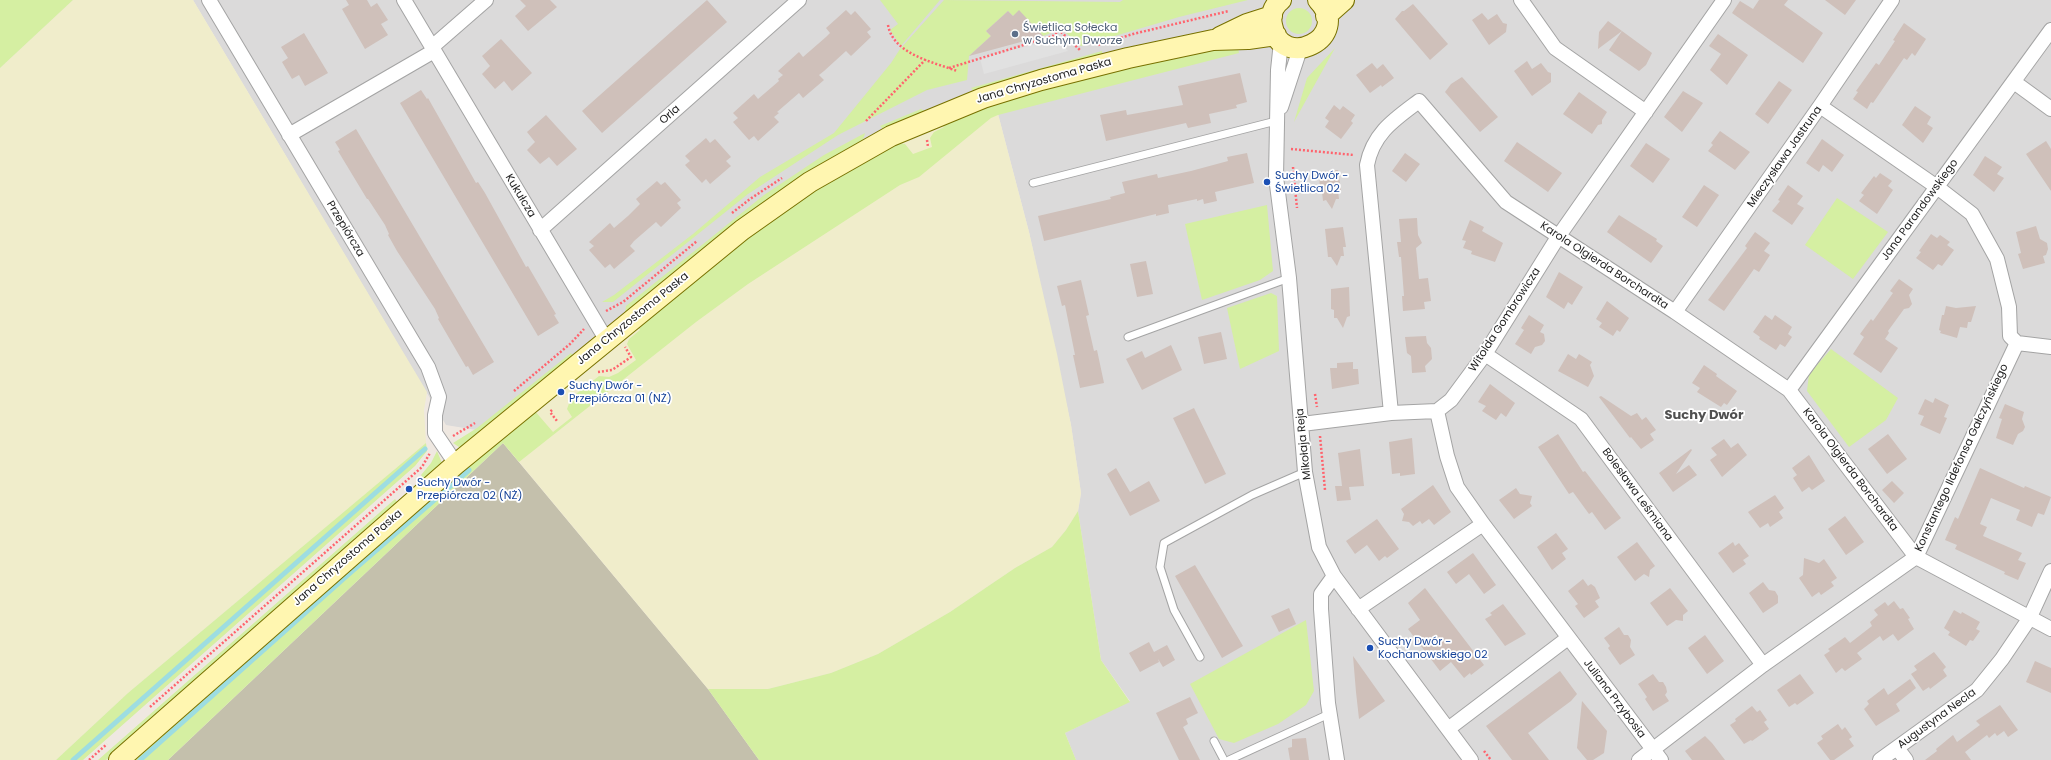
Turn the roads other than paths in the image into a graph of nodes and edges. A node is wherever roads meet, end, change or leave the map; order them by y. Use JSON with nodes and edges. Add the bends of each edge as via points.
{"nodes":[{"id":1,"x":209,"y":0,"type":"edge"},
{"id":2,"x":404,"y":0,"type":"edge"},
{"id":3,"x":486,"y":0,"type":"edge"},
{"id":4,"x":799,"y":0,"type":"edge"},
{"id":5,"x":1344,"y":0,"type":"edge"},
{"id":6,"x":1521,"y":0,"type":"edge"},
{"id":7,"x":1724,"y":0,"type":"edge"},
{"id":8,"x":1892,"y":0,"type":"edge"},
{"id":9,"x":1276,"y":8,"type":"edge"},
{"id":10,"x":1322,"y":8,"type":"edge"},
{"id":11,"x":2051,"y":30,"type":"edge"},
{"id":12,"x":1278,"y":39,"type":"junction"},
{"id":13,"x":1213,"y":40,"type":"junction"},
{"id":14,"x":433,"y":49,"type":"junction"},
{"id":15,"x":1300,"y":49,"type":"junction"},
{"id":16,"x":2014,"y":82,"type":"junction"},
{"id":17,"x":1820,"y":106,"type":"junction"},
{"id":18,"x":2051,"y":109,"type":"edge"},
{"id":19,"x":1646,"y":112,"type":"junction"},
{"id":20,"x":1276,"y":121,"type":"junction"},
{"id":21,"x":289,"y":135,"type":"junction"},
{"id":22,"x":1033,"y":183,"type":"dead end"},
{"id":23,"x":1937,"y":186,"type":"junction"},
{"id":24,"x":540,"y":230,"type":"junction"},
{"id":25,"x":1558,"y":237,"type":"junction"},
{"id":26,"x":1289,"y":278,"type":"junction"},
{"id":27,"x":1676,"y":312,"type":"junction"},
{"id":28,"x":1128,"y":337,"type":"dead end"},
{"id":29,"x":607,"y":341,"type":"junction"},
{"id":30,"x":2017,"y":342,"type":"junction"},
{"id":31,"x":2051,"y":347,"type":"edge"},
{"id":32,"x":1484,"y":354,"type":"junction"},
{"id":33,"x":1789,"y":390,"type":"junction"},
{"id":34,"x":1437,"y":411,"type":"junction"},
{"id":35,"x":1391,"y":413,"type":"junction"},
{"id":36,"x":1302,"y":424,"type":"junction"},
{"id":37,"x":456,"y":464,"type":"junction"},
{"id":38,"x":1305,"y":472,"type":"junction"},
{"id":39,"x":1483,"y":524,"type":"junction"},
{"id":40,"x":1916,"y":557,"type":"junction"},
{"id":41,"x":2051,"y":571,"type":"edge"},
{"id":42,"x":1334,"y":576,"type":"junction"},
{"id":43,"x":1358,"y":609,"type":"junction"},
{"id":44,"x":2029,"y":619,"type":"junction"},
{"id":45,"x":2051,"y":629,"type":"edge"},
{"id":46,"x":1568,"y":638,"type":"junction"},
{"id":47,"x":1200,"y":657,"type":"dead end"},
{"id":48,"x":1763,"y":665,"type":"junction"},
{"id":49,"x":1329,"y":714,"type":"junction"},
{"id":50,"x":1448,"y":729,"type":"junction"},
{"id":51,"x":1214,"y":741,"type":"dead end"},
{"id":52,"x":1897,"y":748,"type":"junction"},
{"id":53,"x":1657,"y":755,"type":"edge"},
{"id":54,"x":119,"y":760,"type":"edge"},
{"id":55,"x":1224,"y":760,"type":"edge"},
{"id":56,"x":1229,"y":760,"type":"edge"},
{"id":57,"x":1336,"y":760,"type":"edge"},
{"id":58,"x":1471,"y":760,"type":"edge"},
{"id":59,"x":1639,"y":760,"type":"edge"},
{"id":60,"x":1880,"y":760,"type":"edge"},
{"id":61,"x":1906,"y":760,"type":"edge"}],
"edges":[{"from":1,"to":21,"type":"street","name":"Przepiórcza"},
{"from":2,"to":14,"type":"street","name":"Kukułcza"},
{"from":3,"to":14,"type":"street"},
{"from":4,"to":24,"type":"street","name":"Orla"},
{"from":5,"to":10,"type":"street"},
{"from":6,"to":19,"type":"street","via":[[1555,48]]},
{"from":7,"to":19,"type":"street","name":"Witolda Gombrowicza"},
{"from":8,"to":17,"type":"street","name":"Mieczysława Jastruna"},
{"from":9,"to":12,"type":"street","via":[[1271,24]]},
{"from":9,"to":13,"type":"street","name":"Jana Chryzostoma Paska"},
{"from":10,"to":15,"type":"street","via":[[1327,26],[1320,39],[1307,48]]},
{"from":11,"to":16,"type":"street","name":"Jana Parandowskiego"},
{"from":12,"to":13,"type":"street","name":"Jana Chryzostoma Paska"},
{"from":12,"to":15,"type":"street","via":[[1292,48]]},
{"from":12,"to":20,"type":"street","name":"Mikołaja Reja"},
{"from":13,"to":29,"type":"street","name":"Jana Chryzostoma Paska","via":[[1041,80],[983,98],[891,136],[810,182],[742,230]]},
{"from":14,"to":21,"type":"street"},
{"from":14,"to":24,"type":"street","name":"Kukułcza"},
{"from":15,"to":20,"type":"street","name":"Mikołaja Reja"},
{"from":16,"to":18,"type":"street"},
{"from":16,"to":23,"type":"street","name":"Jana Parandowskiego"},
{"from":17,"to":23,"type":"street"},
{"from":17,"to":27,"type":"street","name":"Mieczysława Jastruna"},
{"from":19,"to":25,"type":"street","name":"Witolda Gombrowicza"},
{"from":20,"to":22,"type":"lane"},
{"from":20,"to":26,"type":"street","name":"Mikołaja Reja","via":[[1276,177]]},
{"from":21,"to":37,"type":"street","name":"Przepiórcza","via":[[428,367],[438,397],[435,433]]},
{"from":23,"to":30,"type":"street","via":[[1972,214],[1997,259],[2009,307],[2010,336]]},
{"from":23,"to":33,"type":"street","name":"Jana Parandowskiego"},
{"from":24,"to":29,"type":"street","name":"Kukułcza"},
{"from":25,"to":27,"type":"street","name":"Karola Olgierda Borchardta"},
{"from":25,"to":32,"type":"street","name":"Witolda Gombrowicza"},
{"from":25,"to":35,"type":"street","name":"Karola Olgierda Borchardta","via":[[1506,202],[1419,101],[1386,126],[1371,148],[1367,165]]},
{"from":26,"to":28,"type":"lane"},
{"from":26,"to":36,"type":"street","name":"Mikołaja Reja"},
{"from":27,"to":33,"type":"street","name":"Karola Olgierda Borchardta"},
{"from":29,"to":37,"type":"street","name":"Jana Chryzostoma Paska"},
{"from":30,"to":31,"type":"street"},
{"from":30,"to":40,"type":"street","name":"Konstantego Ildefonsa Gałczyńskiego"},
{"from":32,"to":34,"type":"street","name":"Witolda Gombrowicza","via":[[1451,400]]},
{"from":32,"to":48,"type":"street","name":"Bolesława Leśmiana","via":[[1582,419]]},
{"from":33,"to":40,"type":"street","name":"Karola Olgierda Borchardta"},
{"from":34,"to":35,"type":"street"},
{"from":34,"to":39,"type":"street","name":"Juliana Przybosia","via":[[1446,456],[1457,487]]},
{"from":35,"to":36,"type":"street"},
{"from":36,"to":38,"type":"street","name":"Mikołaja Reja"},
{"from":37,"to":54,"type":"street","name":"Jana Chryzostoma Paska"},
{"from":38,"to":42,"type":"street","name":"Mikołaja Reja","via":[[1319,547]]},
{"from":38,"to":47,"type":"lane","via":[[1252,495],[1164,543],[1160,567],[1174,610]]},
{"from":39,"to":43,"type":"street"},
{"from":39,"to":46,"type":"street","name":"Juliana Przybosia"},
{"from":40,"to":44,"type":"street","name":"Karola Olgierda Borchardta"},
{"from":40,"to":48,"type":"street","name":"Konstantego Ildefonsa Gałczyńskiego"},
{"from":41,"to":44,"type":"street","name":"Augustyna Necla"},
{"from":42,"to":43,"type":"street","name":"Mikołaja Reja"},
{"from":42,"to":49,"type":"street","via":[[1321,594]]},
{"from":43,"to":50,"type":"street","name":"Mikołaja Reja"},
{"from":44,"to":45,"type":"street","name":"Karola Olgierda Borchardta"},
{"from":44,"to":52,"type":"street","name":"Augustyna Necla","via":[[1977,690]]},
{"from":46,"to":50,"type":"street"},
{"from":46,"to":53,"type":"street","name":"Juliana Przybosia"},
{"from":48,"to":53,"type":"street","name":"Konstantego Ildefonsa Gałczyńskiego"},
{"from":49,"to":56,"type":"lane"},
{"from":49,"to":57,"type":"street"},
{"from":50,"to":58,"type":"street","name":"Mikołaja Reja"},
{"from":51,"to":55,"type":"lane"},
{"from":52,"to":60,"type":"street","name":"Augustyna Necla"},
{"from":52,"to":61,"type":"street"},
{"from":53,"to":59,"type":"street","name":"Konstantego Ildefonsa Gałczyńskiego"}]}
